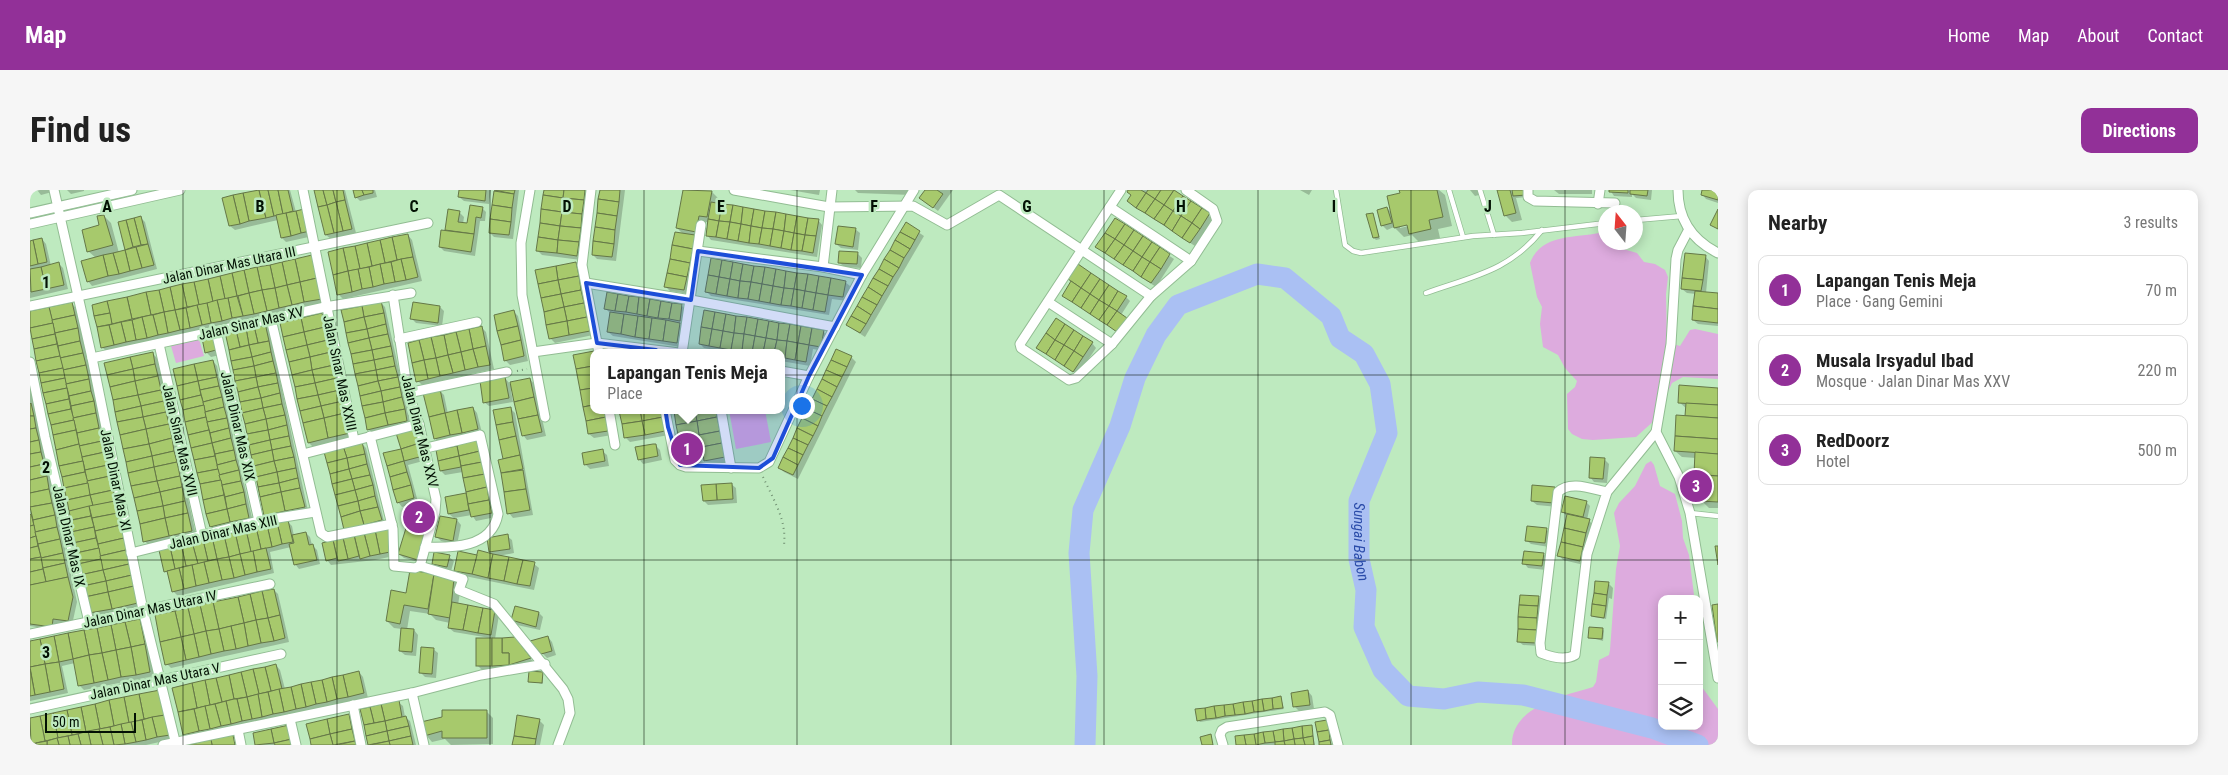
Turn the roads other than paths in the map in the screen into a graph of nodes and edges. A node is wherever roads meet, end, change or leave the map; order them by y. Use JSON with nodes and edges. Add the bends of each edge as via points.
{"nodes":[{"id":1,"x":54,"y":190,"type":"edge"},
{"id":2,"x":132,"y":190,"type":"edge"},
{"id":3,"x":180,"y":190,"type":"edge"},
{"id":4,"x":303,"y":190,"type":"edge"},
{"id":5,"x":530,"y":190,"type":"edge"},
{"id":6,"x":591,"y":190,"type":"edge"},
{"id":7,"x":734,"y":190,"type":"edge"},
{"id":8,"x":832,"y":190,"type":"edge"},
{"id":9,"x":914,"y":190,"type":"edge"},
{"id":10,"x":1121,"y":190,"type":"edge"},
{"id":11,"x":1186,"y":190,"type":"edge"},
{"id":12,"x":1336,"y":190,"type":"edge"},
{"id":13,"x":1449,"y":190,"type":"edge"},
{"id":14,"x":1480,"y":190,"type":"edge"},
{"id":15,"x":1528,"y":190,"type":"edge"},
{"id":16,"x":1600,"y":190,"type":"edge"},
{"id":17,"x":1678,"y":190,"type":"edge"},
{"id":18,"x":1615,"y":203,"type":"dead end"},
{"id":19,"x":1598,"y":204,"type":"junction"},
{"id":20,"x":904,"y":206,"type":"junction"},
{"id":21,"x":57,"y":207,"type":"junction"},
{"id":22,"x":829,"y":207,"type":"junction"},
{"id":23,"x":1110,"y":207,"type":"junction"},
{"id":24,"x":30,"y":213,"type":"edge"},
{"id":25,"x":60,"y":216,"type":"junction"},
{"id":26,"x":1682,"y":216,"type":"junction"},
{"id":27,"x":1643,"y":219,"type":"edge"},
{"id":28,"x":428,"y":223,"type":"dead end"},
{"id":29,"x":30,"y":224,"type":"edge"},
{"id":30,"x":1598,"y":224,"type":"edge"},
{"id":31,"x":701,"y":225,"type":"dead end"},
{"id":32,"x":1542,"y":230,"type":"junction"},
{"id":33,"x":1688,"y":231,"type":"junction"},
{"id":34,"x":1494,"y":235,"type":"junction"},
{"id":35,"x":1463,"y":237,"type":"junction"},
{"id":36,"x":314,"y":247,"type":"junction"},
{"id":37,"x":698,"y":251,"type":"junction"},
{"id":38,"x":1081,"y":251,"type":"junction"},
{"id":39,"x":1718,"y":253,"type":"edge"},
{"id":40,"x":1191,"y":261,"type":"junction"},
{"id":41,"x":822,"y":267,"type":"junction"},
{"id":42,"x":862,"y":275,"type":"junction"},
{"id":43,"x":586,"y":283,"type":"junction"},
{"id":44,"x":412,"y":293,"type":"dead end"},
{"id":45,"x":1426,"y":293,"type":"dead end"},
{"id":46,"x":78,"y":296,"type":"junction"},
{"id":47,"x":393,"y":296,"type":"junction"},
{"id":48,"x":1151,"y":296,"type":"junction"},
{"id":49,"x":691,"y":300,"type":"junction"},
{"id":50,"x":1048,"y":302,"type":"junction"},
{"id":51,"x":30,"y":306,"type":"edge"},
{"id":52,"x":325,"y":306,"type":"junction"},
{"id":53,"x":271,"y":319,"type":"junction"},
{"id":54,"x":476,"y":322,"type":"dead end"},
{"id":55,"x":835,"y":327,"type":"junction"},
{"id":56,"x":216,"y":331,"type":"junction"},
{"id":57,"x":400,"y":339,"type":"junction"},
{"id":58,"x":597,"y":343,"type":"junction"},
{"id":59,"x":159,"y":344,"type":"junction"},
{"id":60,"x":1112,"y":344,"type":"junction"},
{"id":61,"x":598,"y":349,"type":"edge"},
{"id":62,"x":641,"y":349,"type":"edge"},
{"id":63,"x":681,"y":349,"type":"edge"},
{"id":64,"x":533,"y":352,"type":"junction"},
{"id":65,"x":92,"y":358,"type":"junction"},
{"id":66,"x":30,"y":362,"type":"edge"},
{"id":67,"x":507,"y":372,"type":"road end"},
{"id":68,"x":785,"y":372,"type":"edge"},
{"id":69,"x":809,"y":376,"type":"junction"},
{"id":70,"x":408,"y":393,"type":"junction"},
{"id":71,"x":610,"y":414,"type":"edge"},
{"id":72,"x":667,"y":414,"type":"edge"},
{"id":73,"x":722,"y":414,"type":"edge"},
{"id":74,"x":545,"y":417,"type":"dead end"},
{"id":75,"x":420,"y":424,"type":"junction"},
{"id":76,"x":1656,"y":432,"type":"junction"},
{"id":77,"x":370,"y":436,"type":"junction"},
{"id":78,"x":354,"y":440,"type":"junction"},
{"id":79,"x":615,"y":445,"type":"dead end"},
{"id":80,"x":426,"y":448,"type":"junction"},
{"id":81,"x":303,"y":454,"type":"junction"},
{"id":82,"x":731,"y":468,"type":"junction"},
{"id":83,"x":1607,"y":492,"type":"junction"},
{"id":84,"x":315,"y":512,"type":"junction"},
{"id":85,"x":1690,"y":513,"type":"junction"},
{"id":86,"x":1718,"y":516,"type":"edge"},
{"id":87,"x":259,"y":522,"type":"junction"},
{"id":88,"x":392,"y":524,"type":"junction"},
{"id":89,"x":202,"y":535,"type":"junction"},
{"id":90,"x":425,"y":547,"type":"junction"},
{"id":91,"x":131,"y":553,"type":"junction"},
{"id":92,"x":420,"y":566,"type":"junction"},
{"id":93,"x":270,"y":584,"type":"dead end"},
{"id":94,"x":143,"y":610,"type":"junction"},
{"id":95,"x":88,"y":622,"type":"junction"},
{"id":96,"x":30,"y":634,"type":"edge"},
{"id":97,"x":280,"y":654,"type":"dead end"},
{"id":98,"x":545,"y":664,"type":"junction"},
{"id":99,"x":1718,"y":678,"type":"edge"},
{"id":100,"x":160,"y":681,"type":"junction"},
{"id":101,"x":412,"y":693,"type":"junction"},
{"id":102,"x":353,"y":705,"type":"junction"},
{"id":103,"x":30,"y":709,"type":"edge"},
{"id":104,"x":290,"y":719,"type":"junction"},
{"id":105,"x":238,"y":730,"type":"junction"},
{"id":106,"x":176,"y":744,"type":"edge"},
{"id":107,"x":163,"y":745,"type":"edge"},
{"id":108,"x":241,"y":745,"type":"edge"},
{"id":109,"x":296,"y":745,"type":"edge"},
{"id":110,"x":360,"y":745,"type":"edge"},
{"id":111,"x":424,"y":745,"type":"edge"},
{"id":112,"x":558,"y":745,"type":"edge"},
{"id":113,"x":1223,"y":745,"type":"edge"},
{"id":114,"x":1338,"y":745,"type":"edge"}],
"edges":[{"from":1,"to":21,"type":"street","name":"Jalan Dinar Mas XI"},
{"from":2,"to":21,"type":"street"},
{"from":3,"to":25,"type":"street"},
{"from":4,"to":36,"type":"street","name":"Jalan Sinar Mas XXIII"},
{"from":5,"to":64,"type":"street","via":[[521,243],[522,295]]},
{"from":6,"to":43,"type":"street","via":[[582,264]]},
{"from":7,"to":22,"type":"street"},
{"from":8,"to":22,"type":"street"},
{"from":9,"to":20,"type":"street"},
{"from":10,"to":23,"type":"street"},
{"from":11,"to":40,"type":"street","via":[[1213,208],[1217,217]]},
{"from":12,"to":35,"type":"lane","via":[[1345,245],[1356,253]]},
{"from":13,"to":35,"type":"lane"},
{"from":14,"to":34,"type":"lane"},
{"from":15,"to":19,"type":"street","via":[[1528,197],[1535,201]]},
{"from":16,"to":19,"type":"street"},
{"from":17,"to":26,"type":"street"},
{"from":18,"to":19,"type":"street"},
{"from":20,"to":22,"type":"street"},
{"from":20,"to":38,"type":"street","via":[[913,206],[949,225],[999,195]]},
{"from":20,"to":42,"type":"street"},
{"from":21,"to":24,"type":"street"},
{"from":21,"to":25,"type":"street","name":"Jalan Dinar Mas XI"},
{"from":22,"to":41,"type":"street"},
{"from":23,"to":38,"type":"street"},
{"from":23,"to":40,"type":"street"},
{"from":25,"to":29,"type":"street"},
{"from":25,"to":46,"type":"street","name":"Jalan Dinar Mas XI"},
{"from":26,"to":27,"type":"lane"},
{"from":26,"to":33,"type":"street"},
{"from":28,"to":36,"type":"street","name":"Jalan Dinar Mas Utara III"},
{"from":30,"to":32,"type":"lane"},
{"from":31,"to":37,"type":"street"},
{"from":32,"to":34,"type":"lane"},
{"from":32,"to":45,"type":"lane","via":[[1528,248],[1499,267]]},
{"from":33,"to":39,"type":"street"},
{"from":33,"to":76,"type":"street","via":[[1676,259],[1671,344]]},
{"from":34,"to":35,"type":"lane"},
{"from":36,"to":46,"type":"street","name":"Jalan Dinar Mas Utara III"},
{"from":36,"to":52,"type":"street","name":"Jalan Sinar Mas XXIII"},
{"from":37,"to":41,"type":"street"},
{"from":37,"to":49,"type":"street"},
{"from":38,"to":48,"type":"street"},
{"from":38,"to":50,"type":"street"},
{"from":40,"to":48,"type":"street"},
{"from":41,"to":42,"type":"street"},
{"from":42,"to":55,"type":"street"},
{"from":43,"to":49,"type":"street"},
{"from":43,"to":58,"type":"street"},
{"from":44,"to":47,"type":"street","name":"Jalan Sinar Mas XV"},
{"from":46,"to":51,"type":"street","name":"Jalan Dinar Mas Utara III"},
{"from":46,"to":65,"type":"street","name":"Jalan Dinar Mas XI"},
{"from":47,"to":52,"type":"street","name":"Jalan Sinar Mas XV"},
{"from":47,"to":57,"type":"street","name":"Jalan Dinar Mas XXV"},
{"from":48,"to":60,"type":"street"},
{"from":49,"to":55,"type":"street"},
{"from":49,"to":63,"type":"street"},
{"from":50,"to":60,"type":"street"},
{"from":50,"to":60,"type":"street","via":[[1020,344],[1021,348],[1069,380],[1076,378]]},
{"from":52,"to":53,"type":"street","name":"Jalan Sinar Mas XV"},
{"from":52,"to":78,"type":"street","name":"Jalan Sinar Mas XXIII"},
{"from":53,"to":56,"type":"street","name":"Jalan Sinar Mas XV"},
{"from":53,"to":81,"type":"street"},
{"from":54,"to":57,"type":"street"},
{"from":55,"to":69,"type":"street"},
{"from":56,"to":59,"type":"street","name":"Jalan Sinar Mas XV"},
{"from":56,"to":87,"type":"street","name":"Jalan Dinar Mas XIX"},
{"from":57,"to":70,"type":"street","name":"Jalan Dinar Mas XXV"},
{"from":58,"to":61,"type":"street"},
{"from":58,"to":62,"type":"street"},
{"from":58,"to":64,"type":"street"},
{"from":59,"to":65,"type":"street","name":"Jalan Sinar Mas XV"},
{"from":59,"to":89,"type":"street","name":"Jalan Sinar Mas XVII"},
{"from":64,"to":74,"type":"street"},
{"from":65,"to":91,"type":"street","name":"Jalan Dinar Mas XI"},
{"from":66,"to":95,"type":"street","name":"Jalan Dinar Mas IX"},
{"from":67,"to":70,"type":"street"},
{"from":68,"to":69,"type":"street"},
{"from":69,"to":82,"type":"street","via":[[773,458],[759,468]]},
{"from":70,"to":75,"type":"street","name":"Jalan Dinar Mas XXV"},
{"from":71,"to":79,"type":"street"},
{"from":72,"to":82,"type":"street","via":[[675,460],[680,466]]},
{"from":73,"to":82,"type":"street"},
{"from":75,"to":77,"type":"street"},
{"from":75,"to":80,"type":"street","name":"Jalan Dinar Mas XXV"},
{"from":76,"to":83,"type":"street"},
{"from":76,"to":85,"type":"street","via":[[1679,477]]},
{"from":77,"to":78,"type":"street"},
{"from":77,"to":88,"type":"street"},
{"from":78,"to":81,"type":"street"},
{"from":80,"to":90,"type":"street","name":"Jalan Dinar Mas XXV","via":[[436,499]]},
{"from":80,"to":90,"type":"street","via":[[480,436],[498,514],[495,525],[475,542],[456,548]]},
{"from":81,"to":84,"type":"street"},
{"from":83,"to":83,"type":"street","via":[[1587,554],[1574,655],[1569,659],[1548,656],[1541,653],[1540,643],[1558,492],[1570,485]]},
{"from":84,"to":87,"type":"street","name":"Jalan Dinar Mas XIII"},
{"from":84,"to":88,"type":"street","via":[[321,533],[327,537]]},
{"from":85,"to":86,"type":"lane"},
{"from":85,"to":99,"type":"street"},
{"from":87,"to":89,"type":"street","name":"Jalan Dinar Mas XIII"},
{"from":88,"to":92,"type":"street","via":[[394,566]]},
{"from":89,"to":91,"type":"street","name":"Jalan Dinar Mas XIII"},
{"from":90,"to":92,"type":"street","name":"Jalan Dinar Mas XXV"},
{"from":91,"to":94,"type":"street","name":"Jalan Dinar Mas XI"},
{"from":92,"to":98,"type":"street","via":[[463,579],[459,590],[494,604]]},
{"from":93,"to":94,"type":"street","name":"Jalan Dinar Mas Utara IV"},
{"from":94,"to":95,"type":"street","name":"Jalan Dinar Mas Utara IV"},
{"from":94,"to":100,"type":"street","name":"Jalan Dinar Mas XI"},
{"from":95,"to":96,"type":"street","name":"Jalan Dinar Mas Utara IV"},
{"from":97,"to":100,"type":"street","name":"Jalan Dinar Mas Utara V"},
{"from":98,"to":101,"type":"street","via":[[481,675]]},
{"from":98,"to":112,"type":"street","via":[[568,699],[570,714]]},
{"from":100,"to":103,"type":"street","name":"Jalan Dinar Mas Utara V"},
{"from":100,"to":106,"type":"street","name":"Jalan Dinar Mas XI"},
{"from":101,"to":102,"type":"street"},
{"from":101,"to":111,"type":"street"},
{"from":102,"to":104,"type":"street"},
{"from":102,"to":110,"type":"street"},
{"from":104,"to":105,"type":"street"},
{"from":104,"to":109,"type":"street"},
{"from":105,"to":106,"type":"street"},
{"from":105,"to":108,"type":"street"},
{"from":106,"to":107,"type":"street"},
{"from":113,"to":114,"type":"street","via":[[1220,735],[1228,727],[1325,712],[1330,715]]}]}
